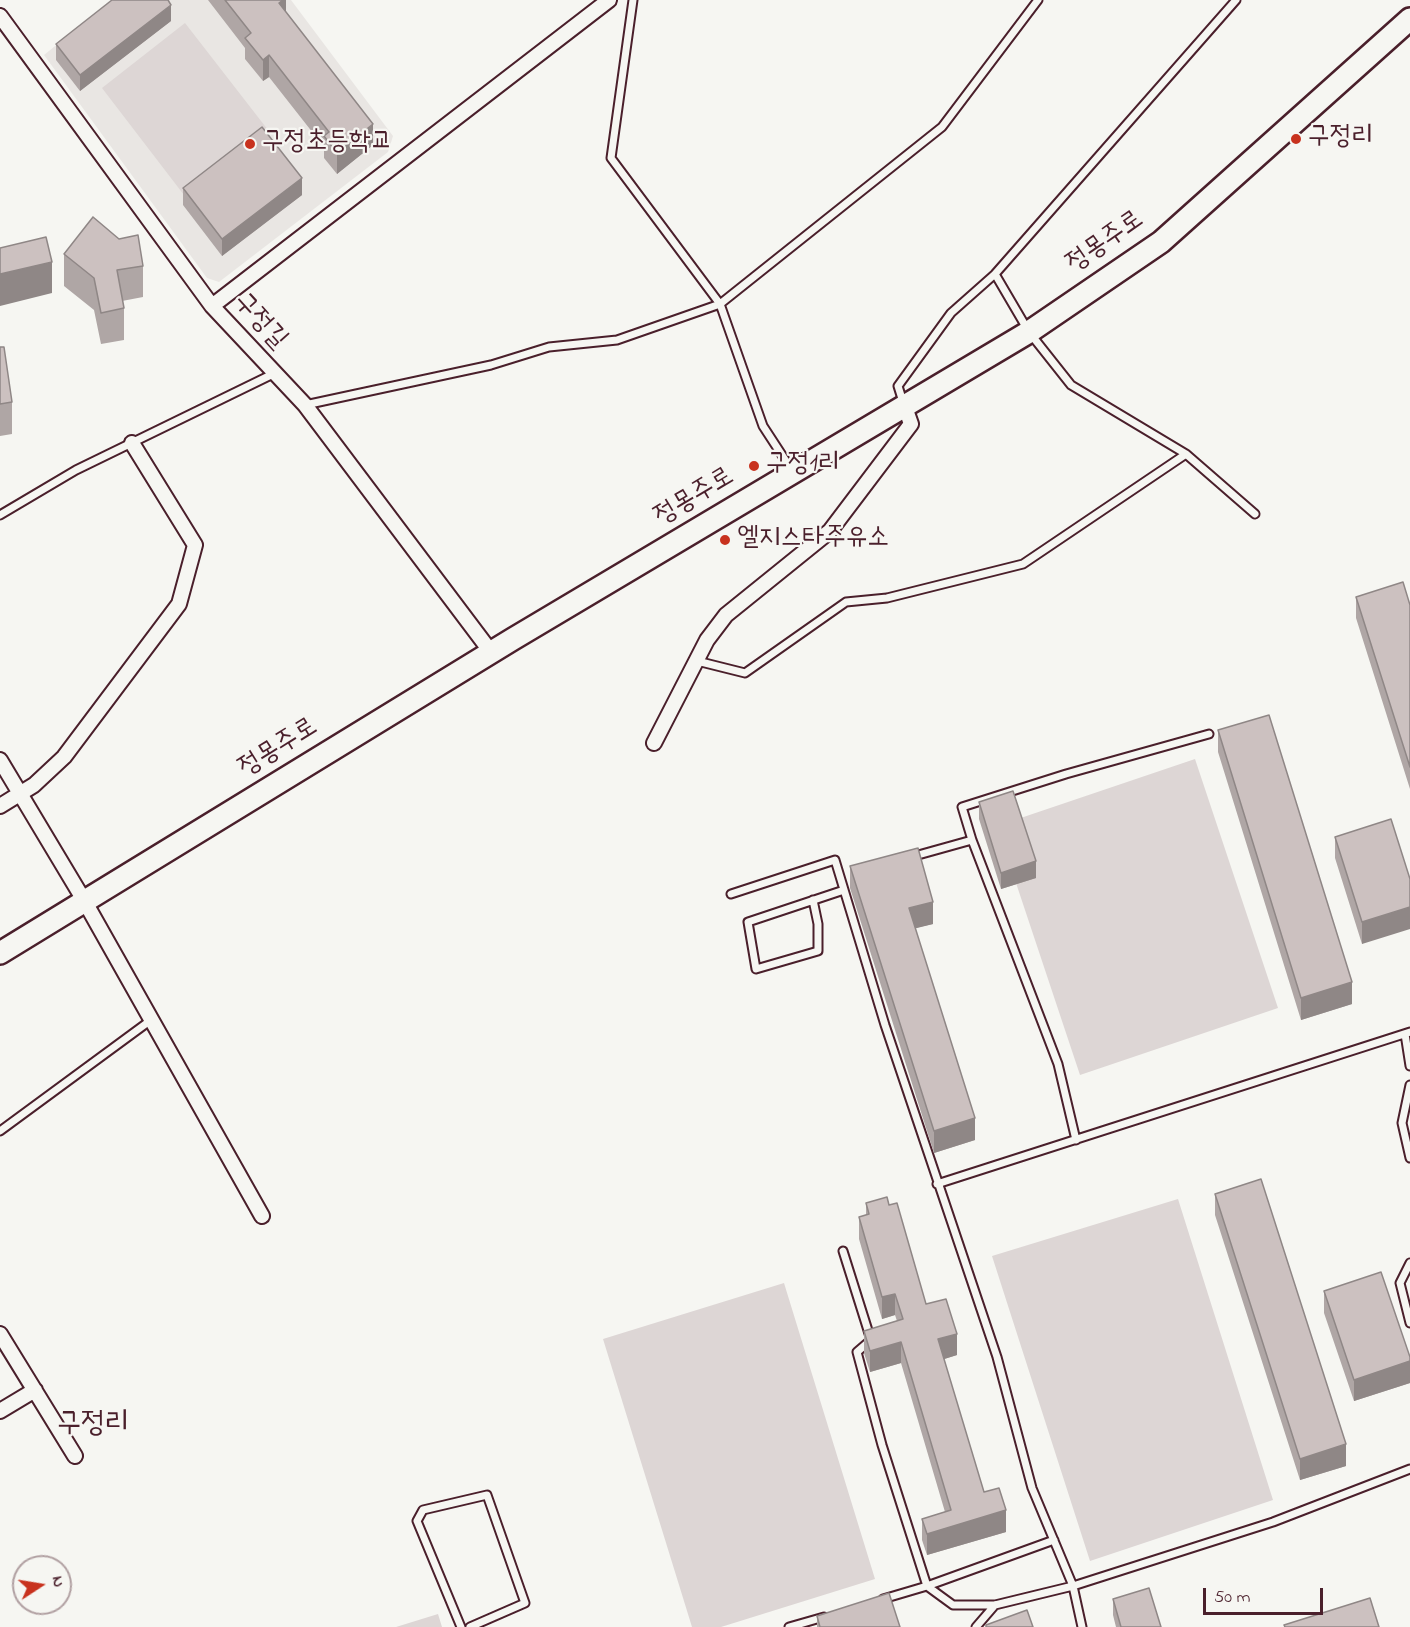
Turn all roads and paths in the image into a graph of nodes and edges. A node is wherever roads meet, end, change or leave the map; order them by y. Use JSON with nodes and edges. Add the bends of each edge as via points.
{"nodes":[{"id":1,"x":609,"y":0,"type":"edge"},
{"id":2,"x":633,"y":0,"type":"edge"},
{"id":3,"x":1038,"y":0,"type":"edge"},
{"id":4,"x":1236,"y":0,"type":"edge"},
{"id":5,"x":0,"y":16,"type":"edge"},
{"id":6,"x":1410,"y":19,"type":"edge"},
{"id":7,"x":995,"y":274,"type":"junction"},
{"id":8,"x":720,"y":304,"type":"junction"},
{"id":9,"x":212,"y":306,"type":"junction"},
{"id":10,"x":1029,"y":332,"type":"junction"},
{"id":11,"x":273,"y":374,"type":"junction"},
{"id":12,"x":305,"y":405,"type":"junction"},
{"id":13,"x":905,"y":407,"type":"junction"},
{"id":14,"x":132,"y":443,"type":"junction"},
{"id":15,"x":1186,"y":454,"type":"junction"},
{"id":16,"x":794,"y":473,"type":"junction"},
{"id":17,"x":1254,"y":514,"type":"dead end"},
{"id":18,"x":0,"y":515,"type":"edge"},
{"id":19,"x":491,"y":652,"type":"junction"},
{"id":20,"x":696,"y":661,"type":"junction"},
{"id":21,"x":1209,"y":734,"type":"dead end"},
{"id":22,"x":654,"y":743,"type":"dead end"},
{"id":23,"x":0,"y":760,"type":"edge"},
{"id":24,"x":20,"y":793,"type":"junction"},
{"id":25,"x":0,"y":806,"type":"edge"},
{"id":26,"x":972,"y":840,"type":"junction"},
{"id":27,"x":906,"y":858,"type":"edge"},
{"id":28,"x":851,"y":872,"type":"edge"},
{"id":29,"x":840,"y":875,"type":"junction"},
{"id":30,"x":844,"y":890,"type":"junction"},
{"id":31,"x":731,"y":894,"type":"dead end"},
{"id":32,"x":813,"y":900,"type":"junction"},
{"id":33,"x":85,"y":902,"type":"junction"},
{"id":34,"x":0,"y":953,"type":"edge"},
{"id":35,"x":151,"y":1020,"type":"junction"},
{"id":36,"x":1407,"y":1033,"type":"edge"},
{"id":37,"x":1410,"y":1066,"type":"edge"},
{"id":38,"x":1410,"y":1086,"type":"edge"},
{"id":39,"x":0,"y":1131,"type":"edge"},
{"id":40,"x":1076,"y":1140,"type":"junction"},
{"id":41,"x":1410,"y":1158,"type":"edge"},
{"id":42,"x":937,"y":1184,"type":"junction"},
{"id":43,"x":261,"y":1216,"type":"dead end"},
{"id":44,"x":843,"y":1251,"type":"dead end"},
{"id":45,"x":1410,"y":1263,"type":"edge"},
{"id":46,"x":1410,"y":1323,"type":"edge"},
{"id":47,"x":0,"y":1334,"type":"edge"},
{"id":48,"x":35,"y":1390,"type":"junction"},
{"id":49,"x":0,"y":1411,"type":"edge"},
{"id":50,"x":75,"y":1456,"type":"dead end"},
{"id":51,"x":1410,"y":1469,"type":"edge"},
{"id":52,"x":1054,"y":1540,"type":"junction"},
{"id":53,"x":927,"y":1586,"type":"junction"},
{"id":54,"x":1073,"y":1586,"type":"junction"},
{"id":55,"x":874,"y":1602,"type":"edge"},
{"id":56,"x":995,"y":1605,"type":"junction"},
{"id":57,"x":831,"y":1614,"type":"edge"},
{"id":58,"x":461,"y":1627,"type":"edge"},
{"id":59,"x":470,"y":1627,"type":"edge"},
{"id":60,"x":789,"y":1627,"type":"edge"},
{"id":61,"x":976,"y":1627,"type":"edge"},
{"id":62,"x":1082,"y":1627,"type":"edge"}],
"edges":[{"from":1,"to":9,"type":"street"},
{"from":2,"to":8,"type":"lane","via":[[610,158]]},
{"from":3,"to":8,"type":"lane","via":[[942,127]]},
{"from":4,"to":7,"type":"lane"},
{"from":5,"to":9,"type":"street","name":"구정길"},
{"from":6,"to":10,"type":"main road","name":"정몽주로","via":[[1161,242]]},
{"from":7,"to":10,"type":"lane"},
{"from":7,"to":13,"type":"lane","via":[[951,313],[897,386]]},
{"from":8,"to":12,"type":"lane","via":[[617,340],[549,347],[491,365]]},
{"from":8,"to":16,"type":"lane","via":[[763,426]]},
{"from":9,"to":11,"type":"street","name":"구정길"},
{"from":10,"to":13,"type":"main road","name":"정몽주로"},
{"from":10,"to":15,"type":"lane","via":[[1071,385]]},
{"from":11,"to":12,"type":"street","name":"구정길"},
{"from":11,"to":14,"type":"lane"},
{"from":12,"to":19,"type":"street","name":"구정길"},
{"from":13,"to":16,"type":"main road","name":"정몽주로"},
{"from":13,"to":20,"type":"street","via":[[911,424],[830,531],[726,615]]},
{"from":14,"to":18,"type":"lane","via":[[76,470]]},
{"from":14,"to":24,"type":"street","via":[[195,545],[179,604],[64,757]]},
{"from":15,"to":17,"type":"lane"},
{"from":15,"to":20,"type":"lane","via":[[1023,564],[887,598],[846,602],[745,673]]},
{"from":16,"to":19,"type":"main road","name":"정몽주로"},
{"from":19,"to":33,"type":"main road","name":"정몽주로"},
{"from":20,"to":22,"type":"street"},
{"from":21,"to":26,"type":"lane","via":[[962,807]]},
{"from":23,"to":24,"type":"street"},
{"from":24,"to":25,"type":"street"},
{"from":24,"to":33,"type":"street"},
{"from":26,"to":27,"type":"lane"},
{"from":26,"to":40,"type":"lane","via":[[1058,1064]]},
{"from":28,"to":29,"type":"lane"},
{"from":29,"to":30,"type":"lane"},
{"from":29,"to":31,"type":"lane","via":[[835,860]]},
{"from":30,"to":32,"type":"lane"},
{"from":30,"to":42,"type":"lane"},
{"from":32,"to":32,"type":"lane","via":[[748,922],[756,969],[818,951]]},
{"from":33,"to":34,"type":"main road","name":"정몽주로"},
{"from":33,"to":35,"type":"street"},
{"from":35,"to":39,"type":"lane"},
{"from":35,"to":43,"type":"street"},
{"from":36,"to":37,"type":"lane"},
{"from":36,"to":40,"type":"lane"},
{"from":38,"to":41,"type":"lane","via":[[1402,1123]]},
{"from":40,"to":42,"type":"lane"},
{"from":42,"to":52,"type":"lane","via":[[997,1357],[1032,1488]]},
{"from":44,"to":53,"type":"lane","via":[[871,1340],[857,1352]]},
{"from":45,"to":46,"type":"lane","via":[[1400,1283]]},
{"from":47,"to":48,"type":"street"},
{"from":48,"to":49,"type":"street"},
{"from":48,"to":50,"type":"street"},
{"from":51,"to":54,"type":"lane","via":[[1272,1522]]},
{"from":52,"to":53,"type":"lane"},
{"from":52,"to":54,"type":"lane"},
{"from":53,"to":55,"type":"lane"},
{"from":53,"to":56,"type":"lane","via":[[953,1605]]},
{"from":54,"to":56,"type":"lane"},
{"from":54,"to":62,"type":"lane"},
{"from":56,"to":61,"type":"lane"},
{"from":57,"to":60,"type":"lane"},
{"from":58,"to":59,"type":"lane","via":[[417,1521],[423,1510],[487,1495],[525,1603]]}]}
